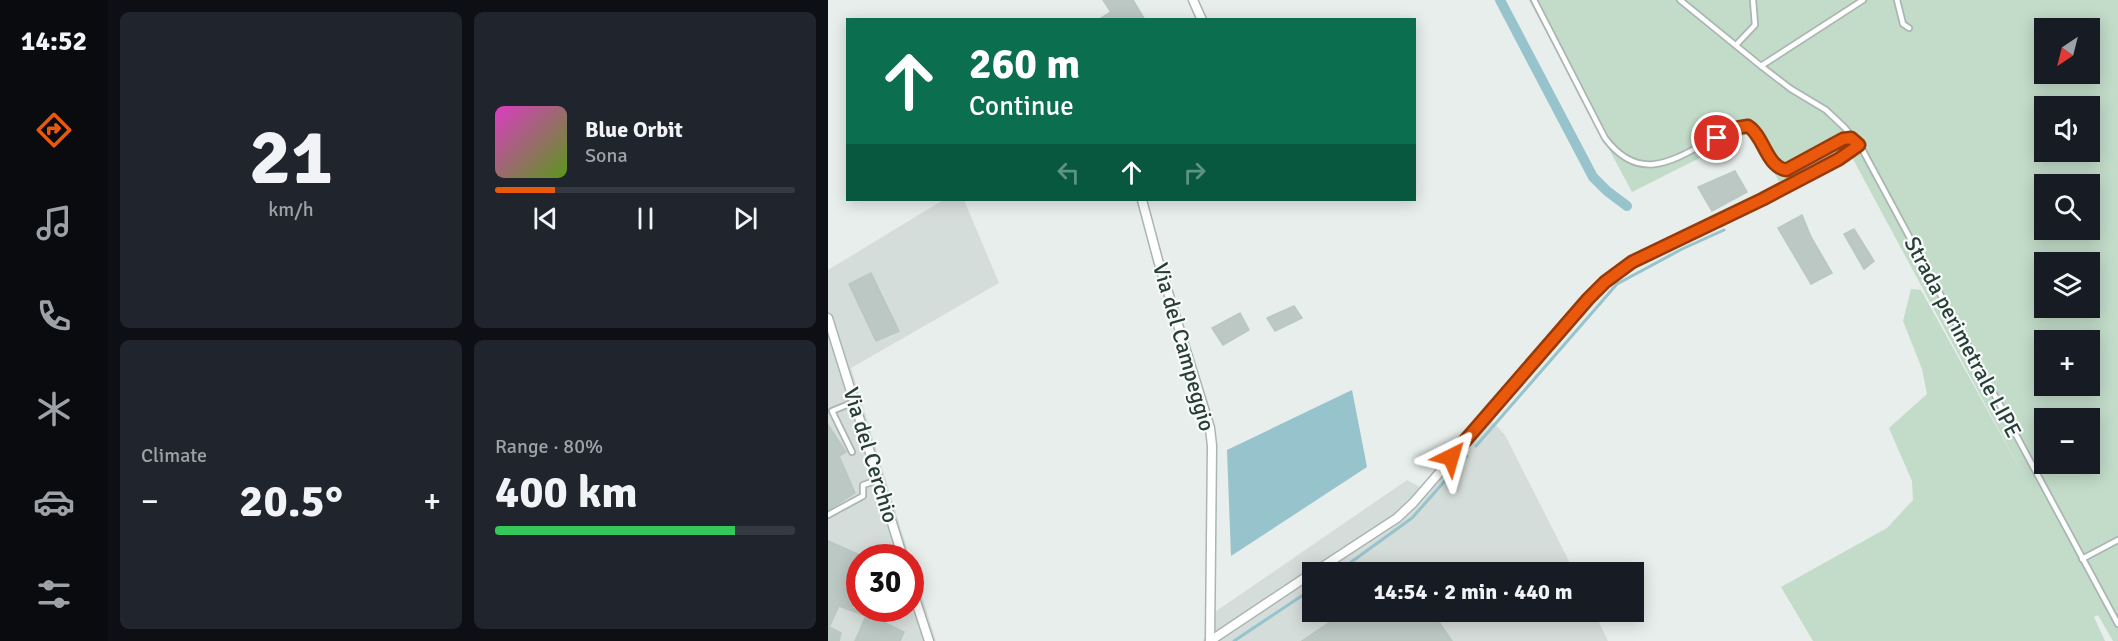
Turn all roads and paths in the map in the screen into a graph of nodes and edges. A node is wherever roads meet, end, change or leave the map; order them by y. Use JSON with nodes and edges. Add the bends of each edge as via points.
{"nodes":[{"id":1,"x":1193,"y":0,"type":"edge"},
{"id":2,"x":1534,"y":0,"type":"edge"},
{"id":3,"x":1680,"y":0,"type":"edge"},
{"id":4,"x":1753,"y":0,"type":"edge"},
{"id":5,"x":1863,"y":0,"type":"edge"},
{"id":6,"x":1897,"y":0,"type":"edge"},
{"id":7,"x":1201,"y":18,"type":"edge"},
{"id":8,"x":1909,"y":28,"type":"dead end"},
{"id":9,"x":1736,"y":45,"type":"junction"},
{"id":10,"x":1761,"y":66,"type":"junction"},
{"id":11,"x":1859,"y":145,"type":"junction"},
{"id":12,"x":1763,"y":199,"type":"joint"},
{"id":13,"x":1142,"y":201,"type":"edge"},
{"id":14,"x":828,"y":318,"type":"edge"},
{"id":15,"x":854,"y":402,"type":"junction"},
{"id":16,"x":852,"y":452,"type":"dead end"},
{"id":17,"x":878,"y":479,"type":"junction"},
{"id":18,"x":828,"y":515,"type":"edge"},
{"id":19,"x":2118,"y":540,"type":"edge"},
{"id":20,"x":899,"y":544,"type":"edge"},
{"id":21,"x":2082,"y":558,"type":"junction"},
{"id":22,"x":1330,"y":562,"type":"edge"},
{"id":23,"x":1302,"y":580,"type":"edge"},
{"id":24,"x":923,"y":622,"type":"edge"},
{"id":25,"x":2118,"y":624,"type":"edge"},
{"id":26,"x":929,"y":641,"type":"edge"},
{"id":27,"x":1210,"y":641,"type":"edge"}],
"edges":[{"from":1,"to":7,"type":"street"},
{"from":2,"to":11,"type":"lane","via":[[1605,138],[1631,161],[1670,162],[1743,125],[1752,129],[1775,165],[1786,170],[1843,139],[1851,138]]},
{"from":3,"to":9,"type":"lane","name":"Strada perimetrale LIPE"},
{"from":4,"to":9,"type":"lane","via":[[1755,25]]},
{"from":5,"to":10,"type":"lane"},
{"from":6,"to":8,"type":"lane","via":[[1903,24]]},
{"from":9,"to":10,"type":"lane","name":"Strada perimetrale LIPE"},
{"from":10,"to":11,"type":"lane","name":"Strada perimetrale LIPE","via":[[1826,110]]},
{"from":11,"to":12,"type":"lane"},
{"from":11,"to":21,"type":"lane","name":"Strada perimetrale LIPE"},
{"from":12,"to":22,"type":"street","via":[[1632,262],[1605,282],[1413,503]]},
{"from":13,"to":27,"type":"street","name":"Via del Campeggio","via":[[1210,428]]},
{"from":14,"to":15,"type":"street","name":"Via del Cerchio"},
{"from":15,"to":16,"type":"lane","via":[[832,411]]},
{"from":15,"to":17,"type":"street","name":"Via del Cerchio"},
{"from":17,"to":18,"type":"lane","via":[[863,485],[863,496]]},
{"from":17,"to":20,"type":"street","name":"Via del Cerchio"},
{"from":19,"to":21,"type":"lane"},
{"from":21,"to":25,"type":"lane","name":"Strada perimetrale LIPE"},
{"from":23,"to":27,"type":"street"},
{"from":24,"to":26,"type":"street"}]}
